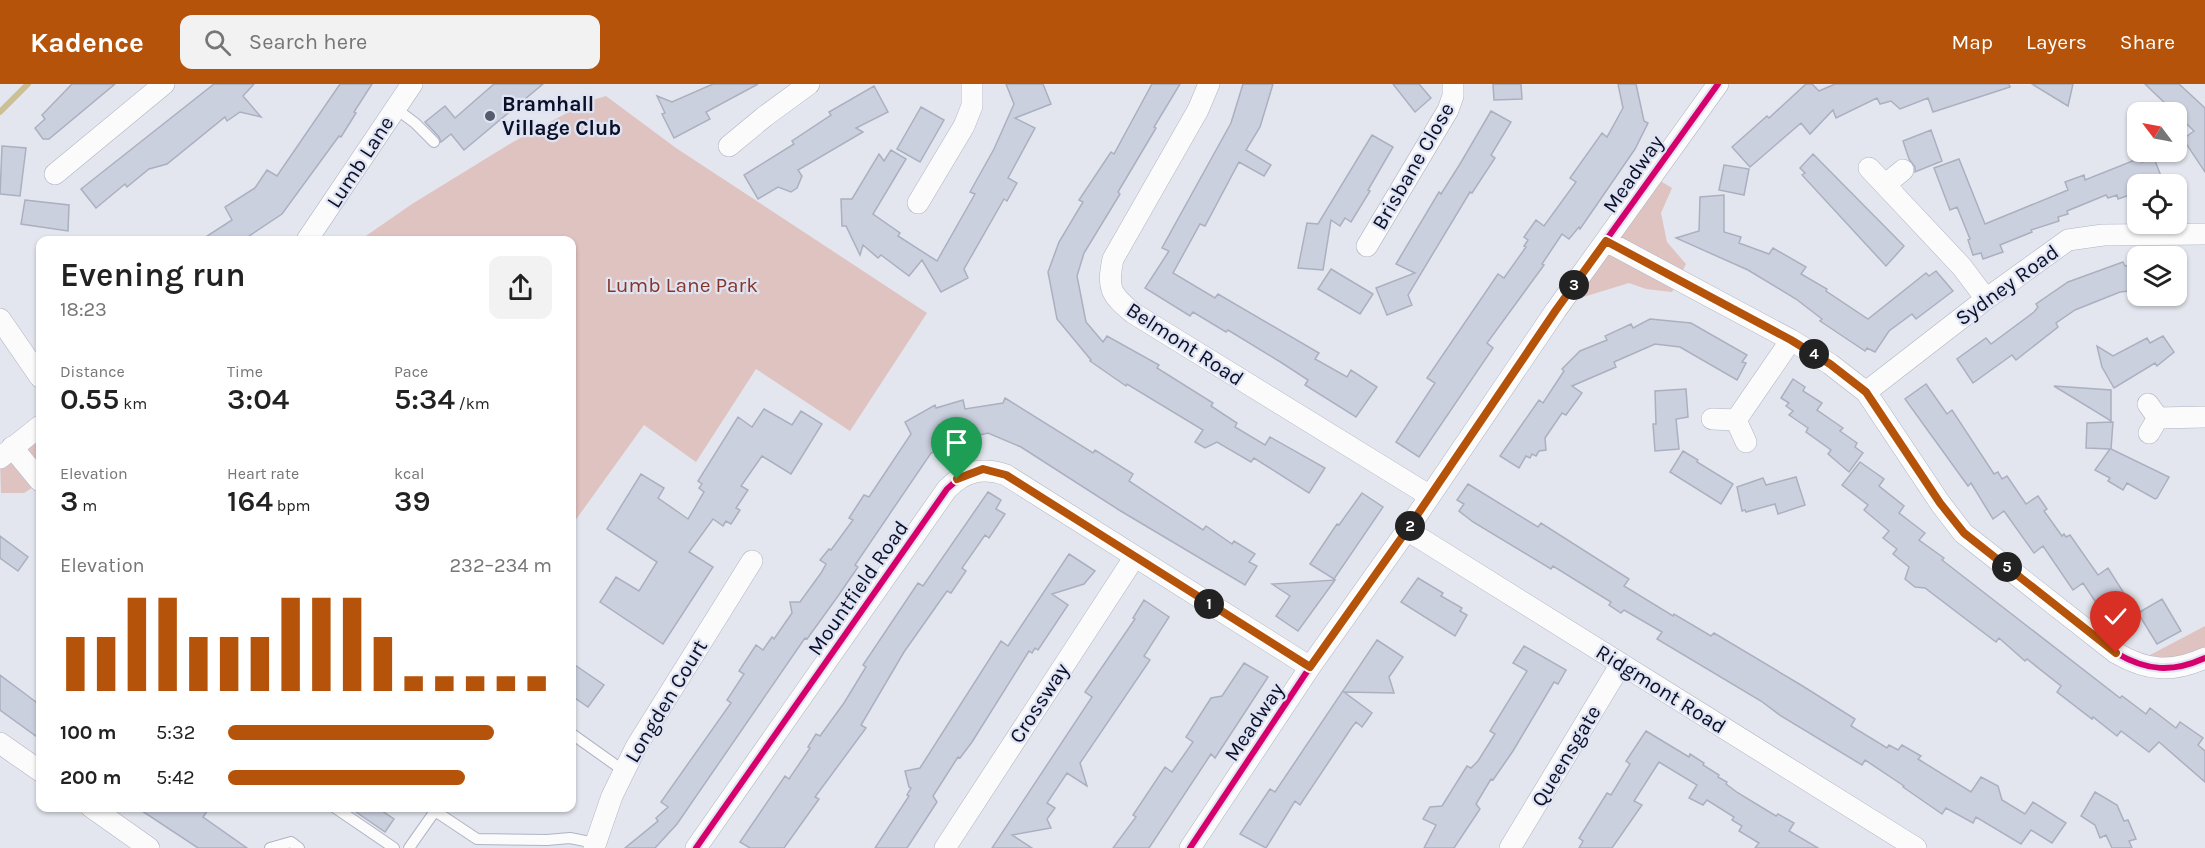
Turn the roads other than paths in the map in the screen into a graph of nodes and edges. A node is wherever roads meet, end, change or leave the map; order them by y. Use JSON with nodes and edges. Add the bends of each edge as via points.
{"nodes":[{"id":1,"x":164,"y":84,"type":"edge"},
{"id":2,"x":412,"y":84,"type":"edge"},
{"id":3,"x":808,"y":84,"type":"edge"},
{"id":4,"x":972,"y":84,"type":"edge"},
{"id":5,"x":1209,"y":84,"type":"edge"},
{"id":6,"x":1453,"y":84,"type":"edge"},
{"id":7,"x":1718,"y":84,"type":"edge"},
{"id":8,"x":395,"y":108,"type":"junction"},
{"id":9,"x":434,"y":142,"type":"dead end"},
{"id":10,"x":729,"y":146,"type":"dead end"},
{"id":11,"x":1869,"y":168,"type":"dead end"},
{"id":12,"x":1903,"y":170,"type":"dead end"},
{"id":13,"x":55,"y":174,"type":"dead end"},
{"id":14,"x":1885,"y":184,"type":"junction"},
{"id":15,"x":918,"y":203,"type":"dead end"},
{"id":16,"x":2205,"y":234,"type":"edge"},
{"id":17,"x":310,"y":236,"type":"edge"},
{"id":18,"x":1606,"y":241,"type":"junction"},
{"id":19,"x":1367,"y":246,"type":"dead end"},
{"id":20,"x":1986,"y":299,"type":"junction"},
{"id":21,"x":0,"y":319,"type":"edge"},
{"id":22,"x":1791,"y":340,"type":"junction"},
{"id":23,"x":36,"y":371,"type":"edge"},
{"id":24,"x":1866,"y":392,"type":"junction"},
{"id":25,"x":2205,"y":417,"type":"edge"},
{"id":26,"x":2152,"y":418,"type":"dead end"},
{"id":27,"x":1712,"y":419,"type":"dead end"},
{"id":28,"x":1736,"y":420,"type":"junction"},
{"id":29,"x":36,"y":429,"type":"edge"},
{"id":30,"x":1746,"y":442,"type":"dead end"},
{"id":31,"x":6,"y":452,"type":"edge"},
{"id":32,"x":36,"y":478,"type":"edge"},
{"id":33,"x":1430,"y":496,"type":"junction"},
{"id":34,"x":1407,"y":530,"type":"junction"},
{"id":35,"x":1134,"y":558,"type":"junction"},
{"id":36,"x":752,"y":561,"type":"dead end"},
{"id":37,"x":2205,"y":658,"type":"edge"},
{"id":38,"x":1621,"y":664,"type":"junction"},
{"id":39,"x":1310,"y":667,"type":"junction"},
{"id":40,"x":576,"y":737,"type":"edge"},
{"id":41,"x":0,"y":742,"type":"edge"},
{"id":42,"x":36,"y":768,"type":"edge"},
{"id":43,"x":624,"y":771,"type":"junction"},
{"id":44,"x":98,"y":812,"type":"edge"},
{"id":45,"x":341,"y":812,"type":"edge"},
{"id":46,"x":430,"y":812,"type":"edge"},
{"id":47,"x":436,"y":812,"type":"edge"},
{"id":48,"x":595,"y":845,"type":"edge"},
{"id":49,"x":149,"y":848,"type":"edge"},
{"id":50,"x":270,"y":848,"type":"edge"},
{"id":51,"x":299,"y":848,"type":"edge"},
{"id":52,"x":394,"y":848,"type":"edge"},
{"id":53,"x":410,"y":848,"type":"edge"},
{"id":54,"x":696,"y":848,"type":"edge"},
{"id":55,"x":945,"y":848,"type":"edge"},
{"id":56,"x":1190,"y":848,"type":"edge"},
{"id":57,"x":1510,"y":848,"type":"edge"},
{"id":58,"x":1916,"y":848,"type":"edge"}],
"edges":[{"from":1,"to":13,"type":"street"},
{"from":2,"to":8,"type":"street","name":"Lumb Lane"},
{"from":3,"to":10,"type":"street"},
{"from":4,"to":15,"type":"street","via":[[972,106],[964,126]]},
{"from":5,"to":33,"type":"street","name":"Belmont Road","via":[[1113,259],[1111,292],[1133,313]]},
{"from":6,"to":19,"type":"street","name":"Brisbane Close","via":[[1448,110]]},
{"from":7,"to":18,"type":"street","name":"Meadway"},
{"from":8,"to":9,"type":"lane"},
{"from":8,"to":17,"type":"street","name":"Lumb Lane"},
{"from":11,"to":14,"type":"street"},
{"from":12,"to":14,"type":"street"},
{"from":14,"to":20,"type":"street","via":[[1962,267]]},
{"from":16,"to":20,"type":"street","name":"Sydney Road","via":[[2068,240]]},
{"from":18,"to":22,"type":"street"},
{"from":18,"to":33,"type":"street","name":"Meadway"},
{"from":20,"to":24,"type":"street","name":"Sydney Road"},
{"from":21,"to":23,"type":"street"},
{"from":22,"to":24,"type":"street"},
{"from":22,"to":28,"type":"street"},
{"from":24,"to":37,"type":"street","via":[[1964,533],[2116,653],[2135,664],[2154,668],[2190,665]]},
{"from":25,"to":26,"type":"street"},
{"from":27,"to":28,"type":"street"},
{"from":28,"to":30,"type":"street"},
{"from":29,"to":31,"type":"street"},
{"from":31,"to":32,"type":"street"},
{"from":33,"to":34,"type":"street","name":"Meadway"},
{"from":34,"to":38,"type":"street","name":"Ridgmont Road"},
{"from":34,"to":39,"type":"street","name":"Meadway"},
{"from":35,"to":39,"type":"street","name":"Mountfield Road"},
{"from":35,"to":54,"type":"street","name":"Mountfield Road","via":[[1006,475],[983,469],[957,479]]},
{"from":35,"to":55,"type":"street","name":"Crossway"},
{"from":36,"to":43,"type":"street","name":"Longden Court"},
{"from":38,"to":57,"type":"street","name":"Queensgate"},
{"from":38,"to":58,"type":"street","name":"Ridgmont Road"},
{"from":39,"to":56,"type":"street","name":"Meadway"},
{"from":40,"to":43,"type":"lane"},
{"from":41,"to":42,"type":"street"},
{"from":43,"to":48,"type":"street","name":"Longden Court"},
{"from":44,"to":49,"type":"street"},
{"from":45,"to":52,"type":"lane"},
{"from":46,"to":53,"type":"lane"},
{"from":47,"to":48,"type":"lane","via":[[477,839],[570,838]]},
{"from":50,"to":51,"type":"lane","via":[[291,842]]}]}
